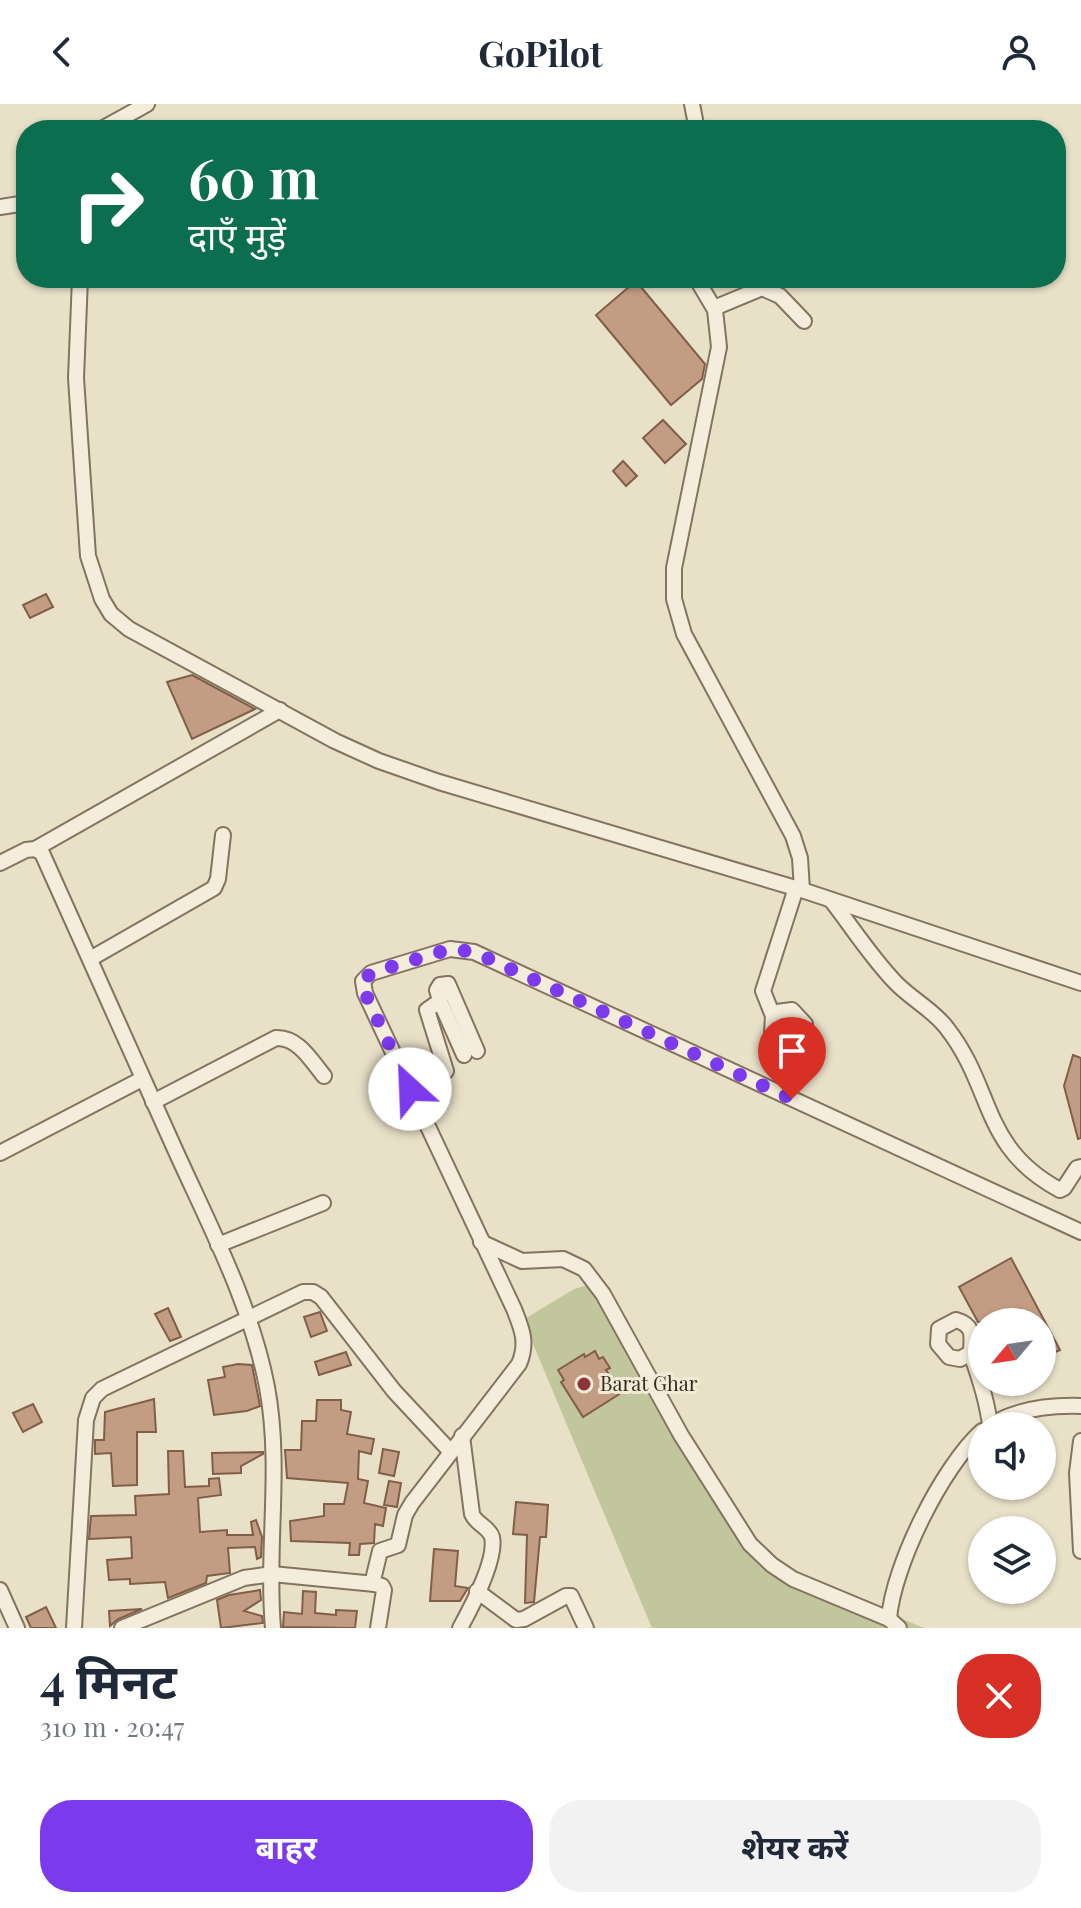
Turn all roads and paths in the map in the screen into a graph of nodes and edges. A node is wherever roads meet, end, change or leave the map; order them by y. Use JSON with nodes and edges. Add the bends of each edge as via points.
{"nodes":[{"id":1,"x":147,"y":104,"type":"edge"},
{"id":2,"x":118,"y":120,"type":"edge"},
{"id":3,"x":80,"y":288,"type":"edge"},
{"id":4,"x":702,"y":288,"type":"edge"},
{"id":5,"x":714,"y":308,"type":"junction"},
{"id":6,"x":804,"y":321,"type":"dead end"},
{"id":7,"x":280,"y":710,"type":"junction"},
{"id":8,"x":223,"y":835,"type":"dead end"},
{"id":9,"x":35,"y":849,"type":"junction"},
{"id":10,"x":0,"y":863,"type":"edge"},
{"id":11,"x":799,"y":889,"type":"junction"},
{"id":12,"x":831,"y":900,"type":"junction"},
{"id":13,"x":90,"y":959,"type":"junction"},
{"id":14,"x":1081,"y":983,"type":"edge"},
{"id":15,"x":773,"y":1016,"type":"dead end"},
{"id":16,"x":470,"y":1053,"type":"dead end"},
{"id":17,"x":324,"y":1076,"type":"dead end"},
{"id":18,"x":142,"y":1079,"type":"junction"},
{"id":19,"x":410,"y":1089,"type":"junction"},
{"id":20,"x":153,"y":1102,"type":"junction"},
{"id":21,"x":0,"y":1153,"type":"edge"},
{"id":22,"x":1081,"y":1167,"type":"edge"},
{"id":23,"x":323,"y":1203,"type":"dead end"},
{"id":24,"x":1081,"y":1232,"type":"edge"},
{"id":25,"x":481,"y":1242,"type":"junction"},
{"id":26,"x":218,"y":1245,"type":"junction"},
{"id":27,"x":247,"y":1317,"type":"junction"},
{"id":28,"x":1081,"y":1406,"type":"edge"},
{"id":29,"x":1022,"y":1412,"type":"edge"},
{"id":30,"x":462,"y":1436,"type":"junction"},
{"id":31,"x":1081,"y":1441,"type":"edge"},
{"id":32,"x":968,"y":1445,"type":"edge"},
{"id":33,"x":450,"y":1451,"type":"junction"},
{"id":34,"x":1081,"y":1551,"type":"edge"},
{"id":35,"x":272,"y":1574,"type":"junction"},
{"id":36,"x":375,"y":1584,"type":"junction"},
{"id":37,"x":0,"y":1590,"type":"edge"},
{"id":38,"x":477,"y":1591,"type":"junction"},
{"id":39,"x":894,"y":1624,"type":"edge"},
{"id":40,"x":17,"y":1628,"type":"edge"},
{"id":41,"x":74,"y":1628,"type":"edge"},
{"id":42,"x":122,"y":1628,"type":"edge"},
{"id":43,"x":273,"y":1628,"type":"edge"},
{"id":44,"x":378,"y":1628,"type":"edge"},
{"id":45,"x":460,"y":1628,"type":"edge"},
{"id":46,"x":586,"y":1628,"type":"edge"}],
"edges":[{"from":1,"to":2,"type":"street"},
{"from":3,"to":7,"type":"street","via":[[77,394],[88,556],[102,599],[129,629]]},
{"from":4,"to":5,"type":"street"},
{"from":5,"to":6,"type":"street","via":[[762,288],[780,296]]},
{"from":5,"to":11,"type":"street","via":[[719,347],[674,568],[674,599],[684,634],[793,836],[800,858]]},
{"from":7,"to":9,"type":"street"},
{"from":7,"to":11,"type":"street","via":[[335,741],[439,782]]},
{"from":8,"to":13,"type":"street","via":[[218,879],[207,895]]},
{"from":9,"to":10,"type":"street"},
{"from":9,"to":13,"type":"street","via":[[42,853]]},
{"from":11,"to":12,"type":"street"},
{"from":11,"to":15,"type":"street","via":[[764,985]]},
{"from":12,"to":14,"type":"street"},
{"from":12,"to":22,"type":"street","via":[[889,976],[937,1016],[959,1043],[992,1120],[1019,1161],[1062,1190]]},
{"from":13,"to":18,"type":"street"},
{"from":16,"to":19,"type":"street","via":[[447,983],[437,987],[440,1001],[427,1010],[446,1071]]},
{"from":17,"to":20,"type":"street","via":[[295,1042],[276,1038]]},
{"from":18,"to":20,"type":"street"},
{"from":18,"to":21,"type":"street"},
{"from":19,"to":24,"type":"street","via":[[363,981],[371,973],[450,949],[474,952]]},
{"from":19,"to":25,"type":"street"},
{"from":20,"to":26,"type":"street"},
{"from":23,"to":26,"type":"street"},
{"from":25,"to":30,"type":"street","via":[[523,1331],[525,1349]]},
{"from":25,"to":39,"type":"street","via":[[522,1261],[563,1259],[584,1269],[725,1507],[760,1555],[793,1579]]},
{"from":26,"to":27,"type":"street"},
{"from":27,"to":33,"type":"street","via":[[303,1292],[321,1297],[394,1391]]},
{"from":27,"to":35,"type":"street","via":[[274,1434]]},
{"from":27,"to":41,"type":"street","via":[[93,1398],[84,1434]]},
{"from":28,"to":29,"type":"street"},
{"from":30,"to":33,"type":"street"},
{"from":30,"to":38,"type":"street","via":[[472,1514],[492,1540]]},
{"from":31,"to":34,"type":"street"},
{"from":32,"to":39,"type":"street","via":[[944,1477],[905,1558],[890,1603]]},
{"from":33,"to":36,"type":"street","via":[[408,1510],[398,1545],[380,1551]]},
{"from":35,"to":36,"type":"street"},
{"from":35,"to":42,"type":"street","via":[[236,1580]]},
{"from":35,"to":43,"type":"street"},
{"from":36,"to":44,"type":"street","via":[[384,1590]]},
{"from":37,"to":40,"type":"street"},
{"from":38,"to":45,"type":"street"},
{"from":38,"to":46,"type":"street","via":[[516,1620],[571,1596]]}]}
